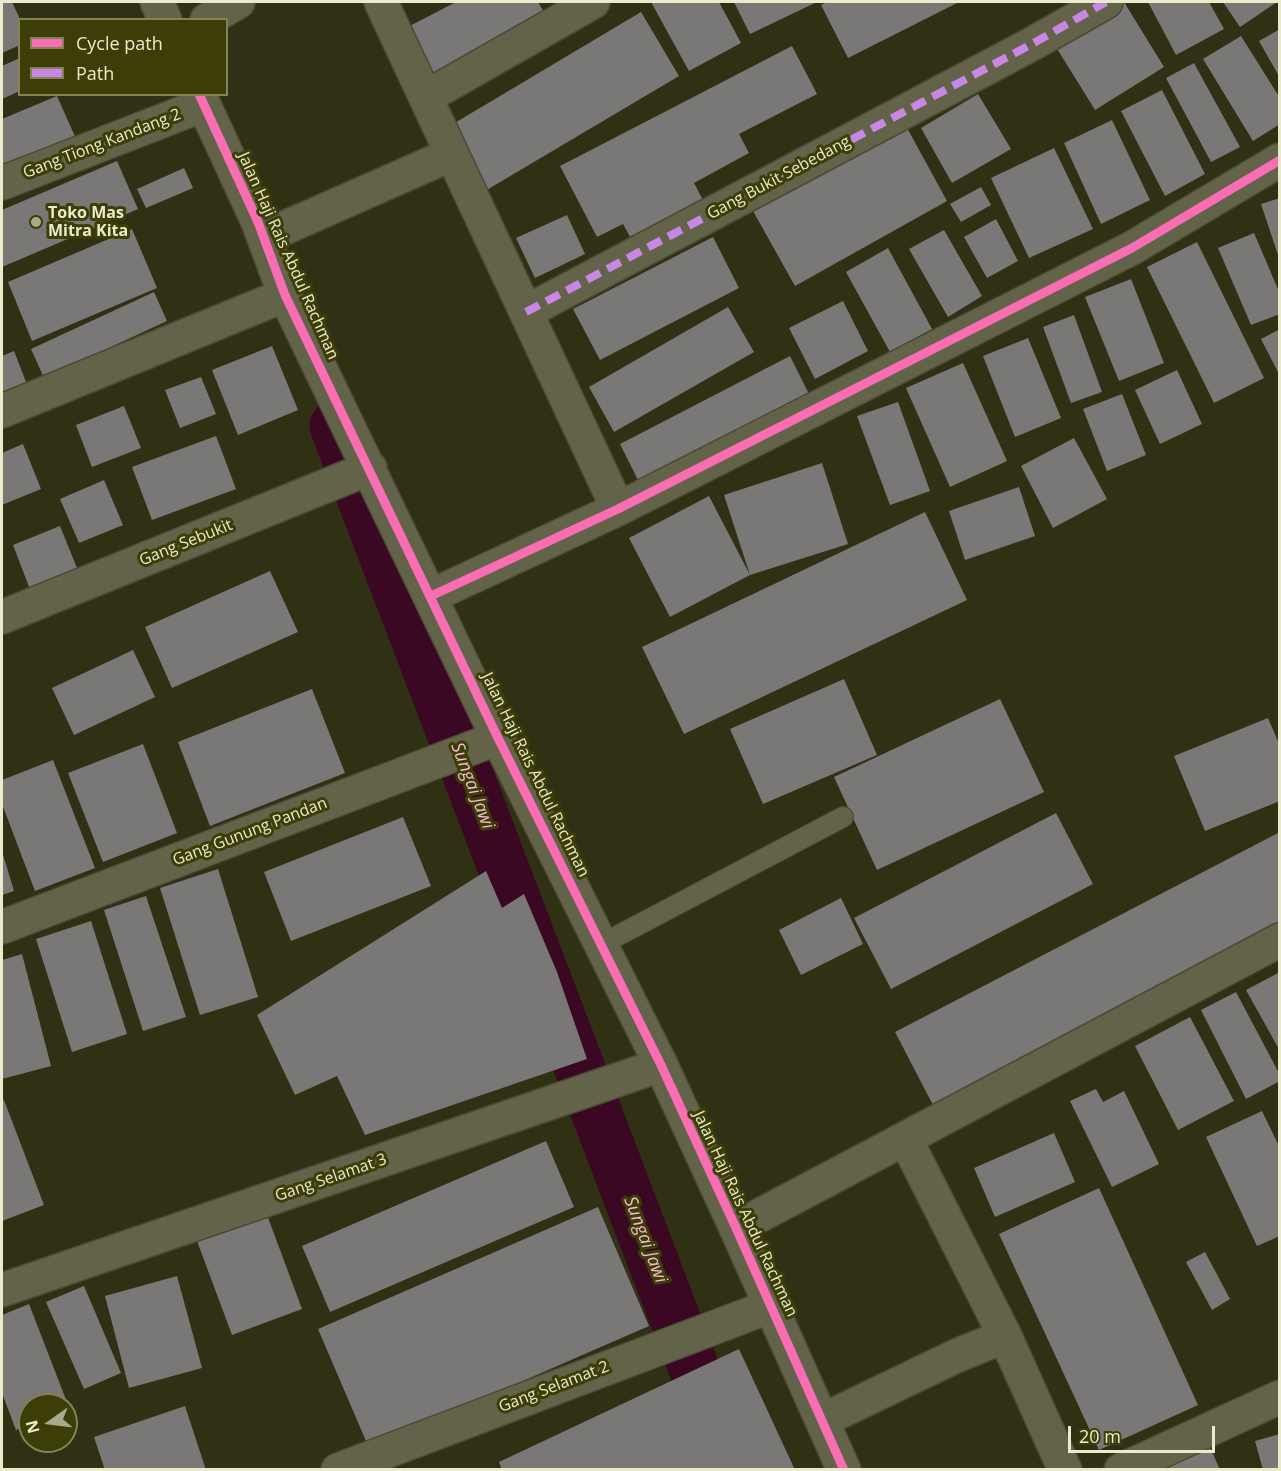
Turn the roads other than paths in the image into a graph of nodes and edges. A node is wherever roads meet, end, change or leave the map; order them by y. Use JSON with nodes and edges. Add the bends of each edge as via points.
{"nodes":[{"id":1,"x":157,"y":2,"type":"edge"},
{"id":2,"x":238,"y":2,"type":"edge"},
{"id":3,"x":381,"y":2,"type":"edge"},
{"id":4,"x":593,"y":2,"type":"edge"},
{"id":5,"x":1106,"y":2,"type":"edge"},
{"id":6,"x":164,"y":18,"type":"edge"},
{"id":7,"x":210,"y":18,"type":"edge"},
{"id":8,"x":426,"y":97,"type":"junction"},
{"id":9,"x":201,"y":100,"type":"edge"},
{"id":10,"x":452,"y":154,"type":"junction"},
{"id":11,"x":1280,"y":160,"type":"edge"},
{"id":12,"x":2,"y":183,"type":"edge"},
{"id":13,"x":264,"y":237,"type":"junction"},
{"id":14,"x":285,"y":295,"type":"junction"},
{"id":15,"x":526,"y":312,"type":"junction"},
{"id":16,"x":2,"y":411,"type":"edge"},
{"id":17,"x":370,"y":468,"type":"junction"},
{"id":18,"x":603,"y":516,"type":"junction"},
{"id":19,"x":431,"y":596,"type":"junction"},
{"id":20,"x":2,"y":617,"type":"edge"},
{"id":21,"x":498,"y":738,"type":"junction"},
{"id":22,"x":843,"y":817,"type":"dead end"},
{"id":23,"x":2,"y":927,"type":"edge"},
{"id":24,"x":1280,"y":940,"type":"edge"},
{"id":25,"x":602,"y":944,"type":"junction"},
{"id":26,"x":661,"y":1065,"type":"junction"},
{"id":27,"x":906,"y":1140,"type":"junction"},
{"id":28,"x":736,"y":1228,"type":"junction"},
{"id":29,"x":2,"y":1290,"type":"edge"},
{"id":30,"x":771,"y":1306,"type":"junction"},
{"id":31,"x":1005,"y":1336,"type":"junction"},
{"id":32,"x":1280,"y":1397,"type":"edge"},
{"id":33,"x":823,"y":1420,"type":"junction"},
{"id":34,"x":338,"y":1470,"type":"edge"},
{"id":35,"x":844,"y":1470,"type":"edge"},
{"id":36,"x":1065,"y":1470,"type":"edge"},
{"id":37,"x":1121,"y":1470,"type":"edge"}],
"edges":[{"from":1,"to":6,"type":"street"},
{"from":2,"to":7,"type":"street"},
{"from":3,"to":8,"type":"street"},
{"from":4,"to":8,"type":"street"},
{"from":5,"to":15,"type":"street","name":"Gang Bukit Sebedang"},
{"from":8,"to":10,"type":"street"},
{"from":9,"to":12,"type":"street","name":"Gang Tiong Kandang 2"},
{"from":9,"to":13,"type":"street","name":"Jalan Haji Rais Abdul Rachman"},
{"from":10,"to":13,"type":"street"},
{"from":10,"to":15,"type":"street"},
{"from":11,"to":18,"type":"street","via":[[1132,248]]},
{"from":13,"to":14,"type":"street","name":"Jalan Haji Rais Abdul Rachman"},
{"from":14,"to":16,"type":"street"},
{"from":14,"to":17,"type":"street","name":"Jalan Haji Rais Abdul Rachman"},
{"from":15,"to":18,"type":"street"},
{"from":17,"to":19,"type":"street","name":"Jalan Haji Rais Abdul Rachman"},
{"from":17,"to":20,"type":"street","name":"Gang Sebukit"},
{"from":18,"to":19,"type":"street"},
{"from":19,"to":21,"type":"street","name":"Jalan Haji Rais Abdul Rachman"},
{"from":21,"to":23,"type":"street","name":"Gang Gunung Pandan"},
{"from":21,"to":25,"type":"street","name":"Jalan Haji Rais Abdul Rachman"},
{"from":22,"to":25,"type":"lane"},
{"from":24,"to":27,"type":"street"},
{"from":25,"to":26,"type":"street","name":"Jalan Haji Rais Abdul Rachman"},
{"from":26,"to":28,"type":"street","name":"Jalan Haji Rais Abdul Rachman"},
{"from":26,"to":29,"type":"street","name":"Gang Selamat 3"},
{"from":27,"to":28,"type":"street"},
{"from":27,"to":31,"type":"street"},
{"from":28,"to":30,"type":"street","name":"Jalan Haji Rais Abdul Rachman"},
{"from":30,"to":33,"type":"street","name":"Jalan Haji Rais Abdul Rachman"},
{"from":30,"to":34,"type":"street","name":"Gang Selamat 2"},
{"from":31,"to":33,"type":"street"},
{"from":31,"to":36,"type":"street"},
{"from":32,"to":37,"type":"street"},
{"from":33,"to":35,"type":"street","name":"Jalan Haji Rais Abdul Rachman"}]}
